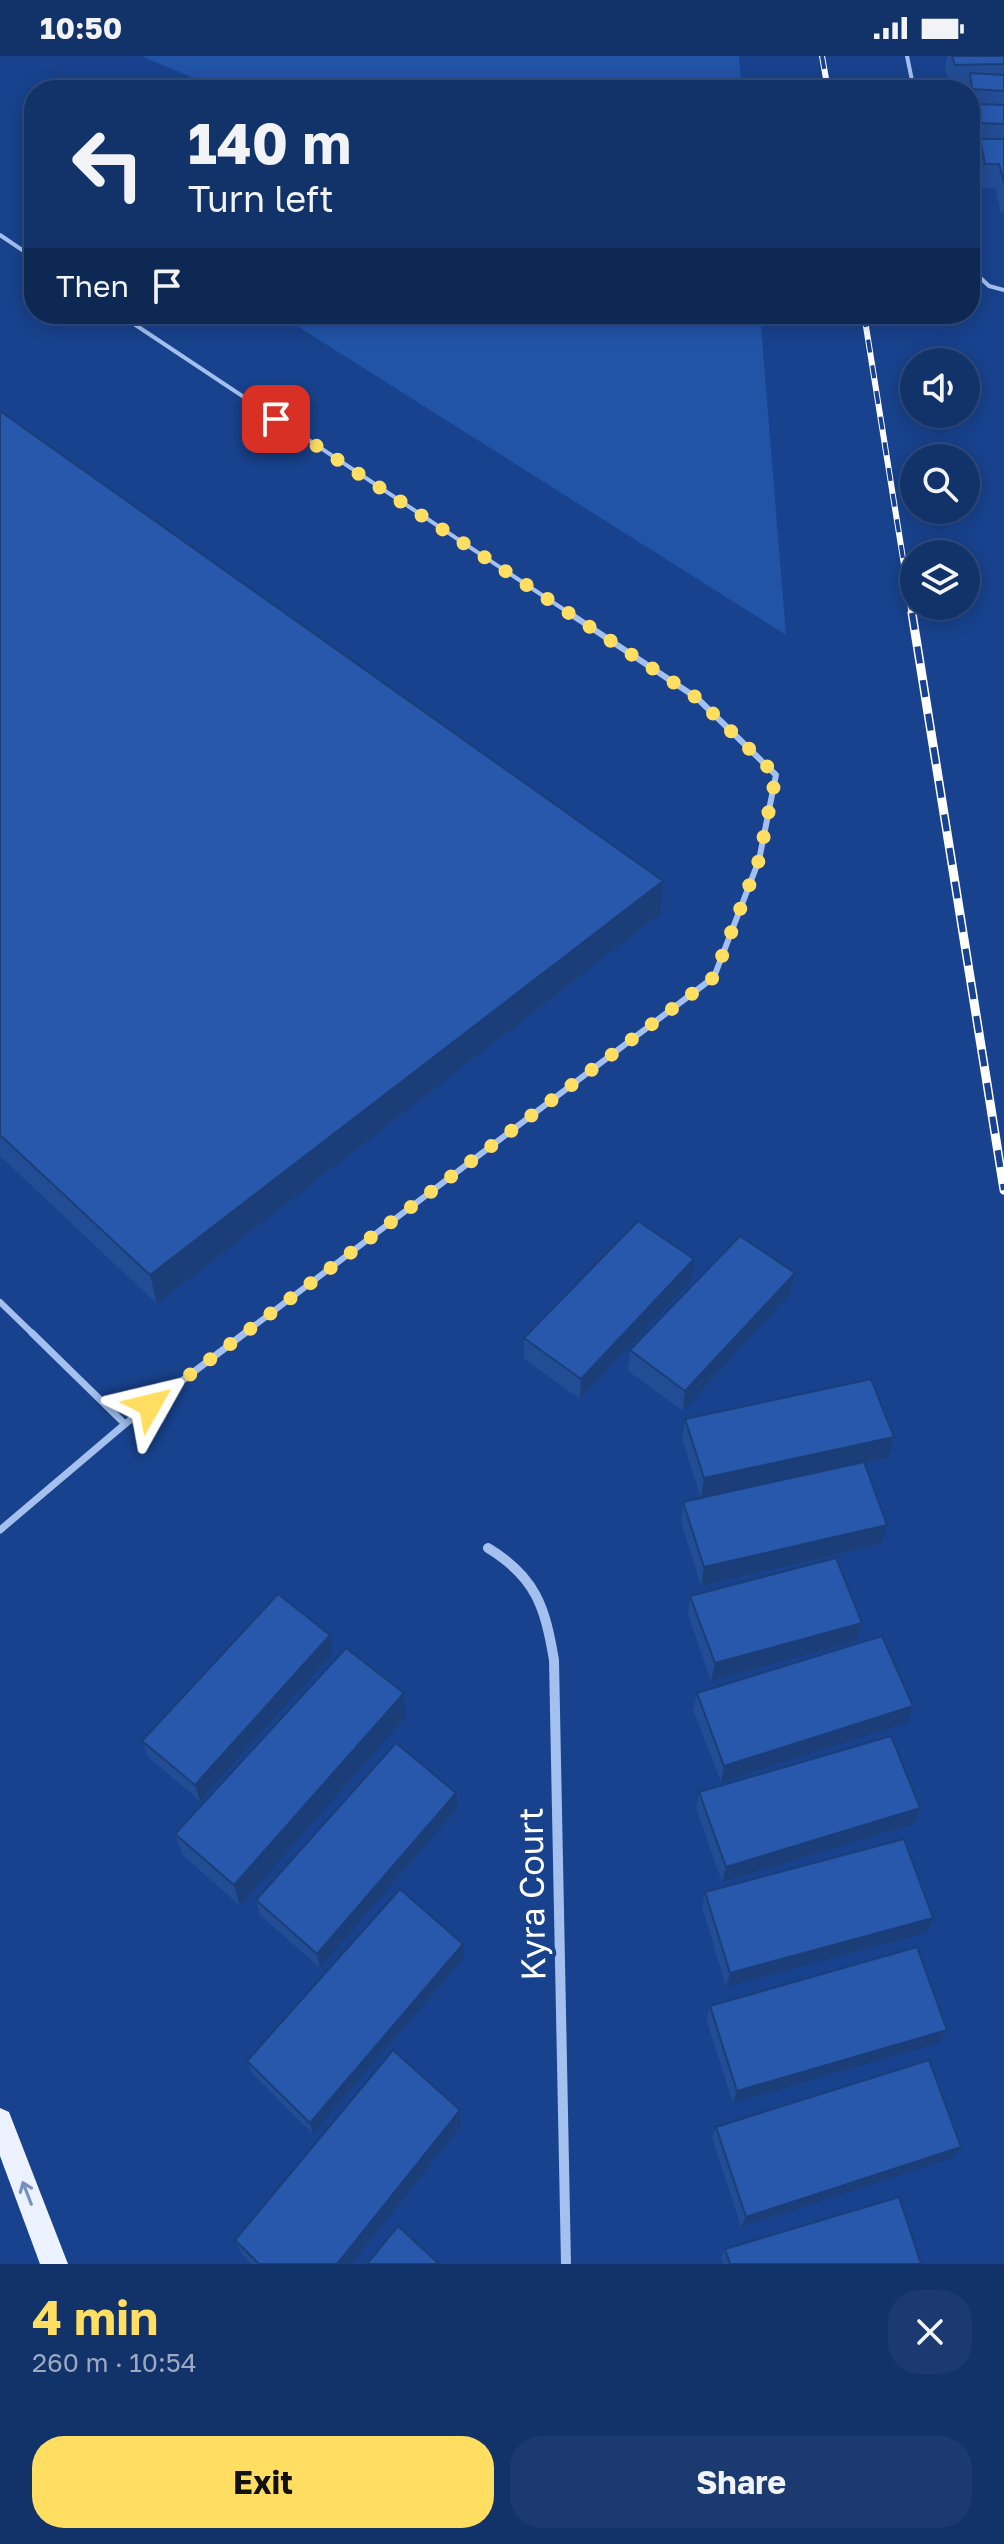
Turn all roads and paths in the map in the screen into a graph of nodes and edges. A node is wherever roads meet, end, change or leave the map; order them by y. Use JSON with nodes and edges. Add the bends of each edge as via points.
{"nodes":[{"id":1,"x":907,"y":56,"type":"edge"},
{"id":2,"x":912,"y":80,"type":"edge"},
{"id":3,"x":0,"y":235,"type":"edge"},
{"id":4,"x":24,"y":251,"type":"edge"},
{"id":5,"x":980,"y":277,"type":"edge"},
{"id":6,"x":1004,"y":290,"type":"edge"},
{"id":7,"x":134,"y":324,"type":"edge"},
{"id":8,"x":0,"y":1302,"type":"edge"},
{"id":9,"x":125,"y":1424,"type":"junction"},
{"id":10,"x":0,"y":1530,"type":"edge"},
{"id":11,"x":488,"y":1548,"type":"dead end"},
{"id":12,"x":0,"y":2121,"type":"edge"},
{"id":13,"x":54,"y":2264,"type":"edge"},
{"id":14,"x":566,"y":2264,"type":"edge"}],
"edges":[{"from":1,"to":2,"type":"lane"},
{"from":3,"to":4,"type":"lane"},
{"from":5,"to":6,"type":"lane"},
{"from":7,"to":9,"type":"lane","via":[[697,698],[776,775],[759,860],[714,977]]},
{"from":8,"to":9,"type":"lane"},
{"from":9,"to":10,"type":"lane"},
{"from":11,"to":14,"type":"street","name":"Kyra Court","via":[[514,1563],[533,1587],[547,1617],[554,1660]]},
{"from":13,"to":12,"type":"main road","one_way":true}]}
